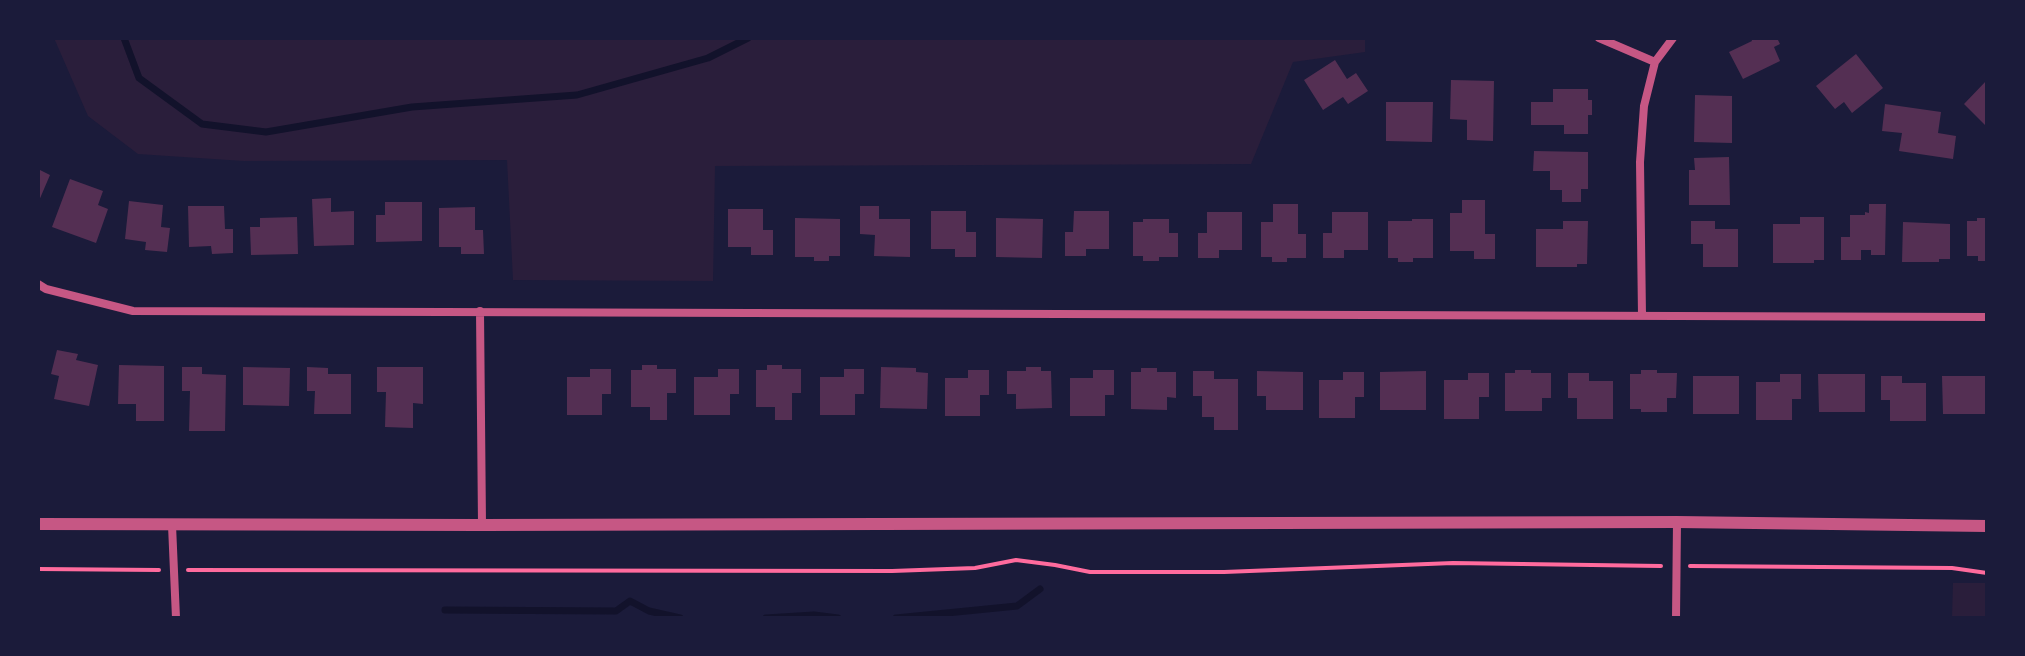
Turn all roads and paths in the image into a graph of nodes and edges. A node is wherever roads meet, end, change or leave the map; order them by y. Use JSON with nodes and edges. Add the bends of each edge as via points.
{"nodes":[{"id":1,"x":1599,"y":38,"type":"edge"},
{"id":2,"x":1673,"y":38,"type":"edge"},
{"id":3,"x":1655,"y":62,"type":"junction"},
{"id":4,"x":38,"y":284,"type":"edge"},
{"id":5,"x":480,"y":311,"type":"junction"},
{"id":6,"x":1642,"y":316,"type":"junction"},
{"id":7,"x":1987,"y":317,"type":"edge"},
{"id":8,"x":1677,"y":522,"type":"junction"},
{"id":9,"x":38,"y":524,"type":"edge"},
{"id":10,"x":172,"y":525,"type":"junction"},
{"id":11,"x":482,"y":525,"type":"junction"},
{"id":12,"x":1987,"y":526,"type":"edge"},
{"id":13,"x":1677,"y":566,"type":"junction"},
{"id":14,"x":38,"y":569,"type":"edge"},
{"id":15,"x":173,"y":570,"type":"junction"},
{"id":16,"x":1987,"y":573,"type":"edge"},
{"id":17,"x":176,"y":618,"type":"edge"},
{"id":18,"x":1676,"y":618,"type":"edge"}],
"edges":[{"from":1,"to":3,"type":"street"},
{"from":2,"to":3,"type":"street"},
{"from":3,"to":6,"type":"street","via":[[1644,106],[1640,162]]},
{"from":4,"to":5,"type":"street","via":[[133,311]]},
{"from":5,"to":6,"type":"street"},
{"from":5,"to":11,"type":"street"},
{"from":6,"to":7,"type":"street"},
{"from":8,"to":11,"type":"street"},
{"from":8,"to":12,"type":"street"},
{"from":8,"to":13,"type":"street"},
{"from":9,"to":10,"type":"street"},
{"from":10,"to":11,"type":"street"},
{"from":10,"to":15,"type":"street"},
{"from":13,"to":15,"type":"path","via":[[1453,563],[1090,572],[1016,560],[975,568],[892,571]]},
{"from":13,"to":16,"type":"path","via":[[1952,568]]},
{"from":13,"to":18,"type":"street"},
{"from":14,"to":15,"type":"path"},
{"from":15,"to":17,"type":"street"}]}
